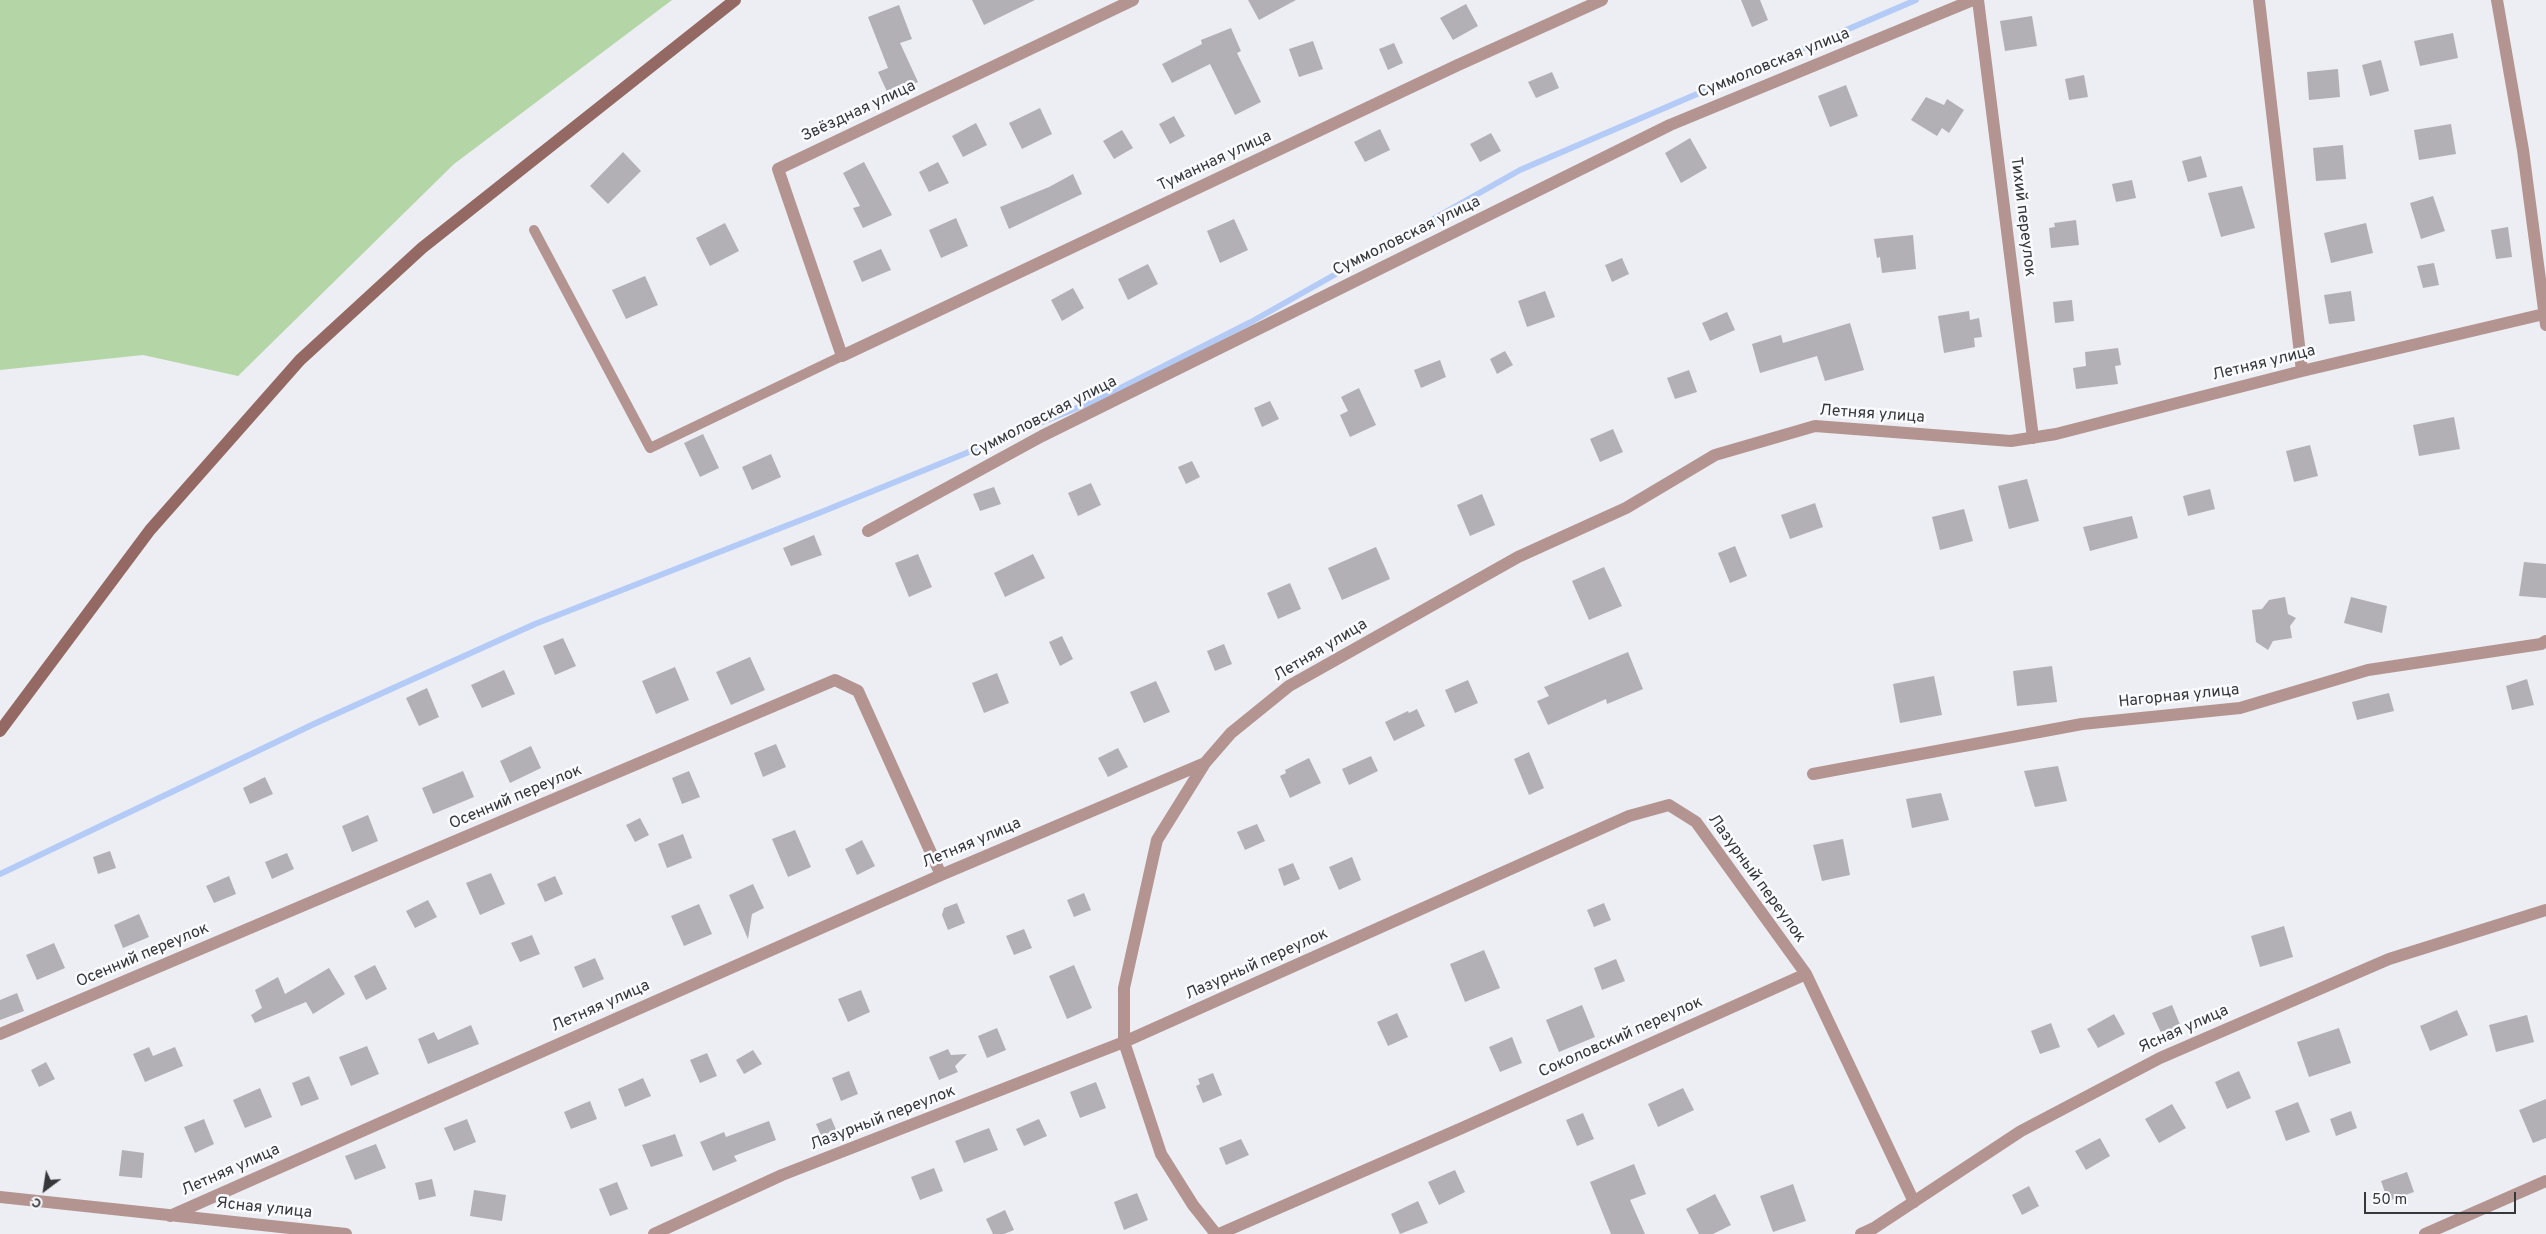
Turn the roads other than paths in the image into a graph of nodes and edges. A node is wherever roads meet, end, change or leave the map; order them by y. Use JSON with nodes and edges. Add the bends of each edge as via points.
{"nodes":[{"id":1,"x":735,"y":0,"type":"edge"},
{"id":2,"x":1133,"y":0,"type":"edge"},
{"id":3,"x":1602,"y":0,"type":"edge"},
{"id":4,"x":1973,"y":0,"type":"edge"},
{"id":5,"x":1978,"y":0,"type":"edge"},
{"id":6,"x":2260,"y":0,"type":"edge"},
{"id":7,"x":2497,"y":0,"type":"edge"},
{"id":8,"x":534,"y":230,"type":"dead end"},
{"id":9,"x":2540,"y":238,"type":"edge"},
{"id":10,"x":2545,"y":319,"type":"edge"},
{"id":11,"x":842,"y":356,"type":"junction"},
{"id":12,"x":2302,"y":371,"type":"junction"},
{"id":13,"x":2032,"y":438,"type":"junction"},
{"id":14,"x":868,"y":531,"type":"dead end"},
{"id":15,"x":2546,"y":641,"type":"edge"},
{"id":16,"x":0,"y":731,"type":"edge"},
{"id":17,"x":1205,"y":763,"type":"junction"},
{"id":18,"x":1813,"y":774,"type":"dead end"},
{"id":19,"x":941,"y":875,"type":"junction"},
{"id":20,"x":2546,"y":910,"type":"edge"},
{"id":21,"x":1806,"y":974,"type":"junction"},
{"id":22,"x":0,"y":1034,"type":"edge"},
{"id":23,"x":1124,"y":1042,"type":"junction"},
{"id":24,"x":2546,"y":1181,"type":"edge"},
{"id":25,"x":0,"y":1197,"type":"edge"},
{"id":26,"x":1914,"y":1202,"type":"junction"},
{"id":27,"x":170,"y":1216,"type":"junction"},
{"id":28,"x":346,"y":1234,"type":"edge"},
{"id":29,"x":654,"y":1234,"type":"edge"},
{"id":30,"x":1218,"y":1234,"type":"edge"},
{"id":31,"x":1861,"y":1234,"type":"edge"},
{"id":32,"x":2424,"y":1234,"type":"edge"}],
"edges":[{"from":1,"to":16,"type":"main road","via":[[422,248],[300,360],[150,530]]},
{"from":2,"to":11,"type":"street","name":"Звёздная улица","via":[[778,169]]},
{"from":3,"to":11,"type":"street","name":"Туманная улица"},
{"from":4,"to":14,"type":"street","name":"Суммоловская улица","via":[[1670,125],[1042,436]]},
{"from":5,"to":13,"type":"street","name":"Тихий переулок"},
{"from":6,"to":12,"type":"street"},
{"from":7,"to":9,"type":"street"},
{"from":8,"to":11,"type":"lane","via":[[650,448]]},
{"from":9,"to":10,"type":"street"},
{"from":10,"to":12,"type":"street","name":"Летняя улица"},
{"from":12,"to":13,"type":"street","name":"Летняя улица"},
{"from":13,"to":17,"type":"street","name":"Летняя улица","via":[[2011,441],[1814,426],[1714,455],[1626,508],[1518,557],[1289,686],[1231,733]]},
{"from":15,"to":18,"type":"street","name":"Нагорная улица","via":[[2368,670],[2240,708],[2082,724]]},
{"from":17,"to":19,"type":"street","name":"Летняя улица"},
{"from":17,"to":23,"type":"street","via":[[1156,840],[1124,988]]},
{"from":19,"to":22,"type":"street","name":"Осенний переулок","via":[[858,691],[835,680]]},
{"from":19,"to":27,"type":"street","name":"Летняя улица"},
{"from":20,"to":26,"type":"street","name":"Ясная улица","via":[[2389,959],[2160,1058],[2020,1131]]},
{"from":21,"to":23,"type":"street","name":"Лазурный переулок","via":[[1696,822],[1669,805],[1629,816]]},
{"from":21,"to":26,"type":"street"},
{"from":21,"to":30,"type":"street","name":"Соколовский переулок"},
{"from":23,"to":29,"type":"street","name":"Лазурный переулок","via":[[782,1176]]},
{"from":23,"to":30,"type":"street","via":[[1161,1154],[1192,1204]]},
{"from":24,"to":32,"type":"street"},
{"from":25,"to":27,"type":"street","name":"Ясная улица"},
{"from":26,"to":31,"type":"street","name":"Ясная улица"},
{"from":27,"to":28,"type":"street","name":"Ясная улица"}]}
